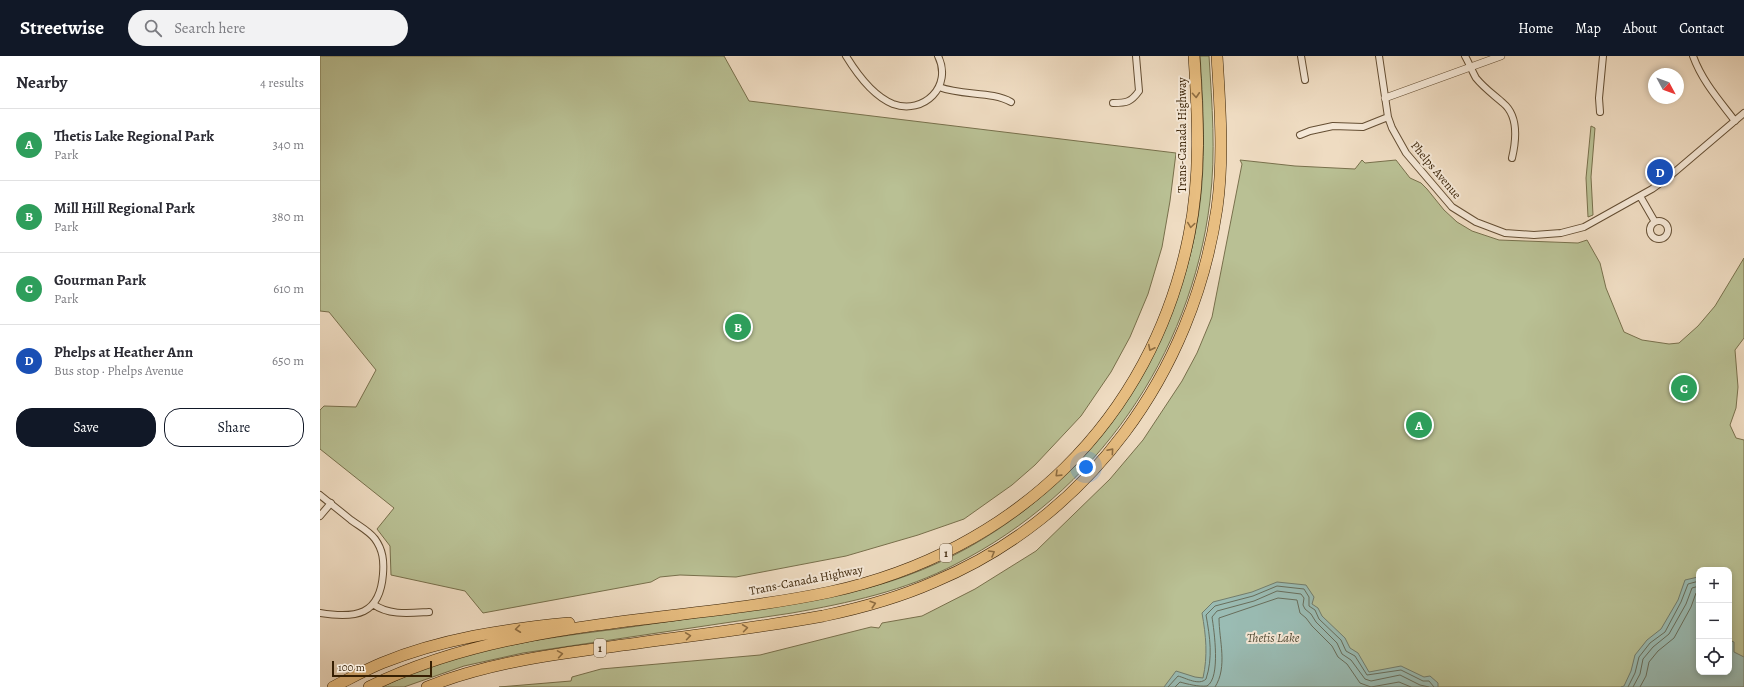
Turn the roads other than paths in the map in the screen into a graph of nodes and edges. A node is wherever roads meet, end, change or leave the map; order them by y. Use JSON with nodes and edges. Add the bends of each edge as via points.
{"nodes":[{"id":1,"x":846,"y":56,"type":"edge"},
{"id":2,"x":938,"y":56,"type":"edge"},
{"id":3,"x":1136,"y":56,"type":"edge"},
{"id":4,"x":1194,"y":56,"type":"edge"},
{"id":5,"x":1216,"y":56,"type":"edge"},
{"id":6,"x":1301,"y":56,"type":"edge"},
{"id":7,"x":1379,"y":56,"type":"edge"},
{"id":8,"x":1465,"y":56,"type":"edge"},
{"id":9,"x":1501,"y":56,"type":"edge"},
{"id":10,"x":1603,"y":56,"type":"edge"},
{"id":11,"x":1693,"y":56,"type":"edge"},
{"id":12,"x":1470,"y":67,"type":"junction"},
{"id":13,"x":1305,"y":80,"type":"dead end"},
{"id":14,"x":939,"y":87,"type":"junction"},
{"id":15,"x":1385,"y":98,"type":"junction"},
{"id":16,"x":1011,"y":102,"type":"dead end"},
{"id":17,"x":1113,"y":103,"type":"dead end"},
{"id":18,"x":1600,"y":112,"type":"dead end"},
{"id":19,"x":1744,"y":114,"type":"edge"},
{"id":20,"x":1388,"y":117,"type":"junction"},
{"id":21,"x":1735,"y":121,"type":"junction"},
{"id":22,"x":1300,"y":135,"type":"dead end"},
{"id":23,"x":1512,"y":158,"type":"dead end"},
{"id":24,"x":1640,"y":196,"type":"junction"},
{"id":25,"x":1655,"y":222,"type":"dead end"},
{"id":26,"x":320,"y":495,"type":"edge"},
{"id":27,"x":331,"y":503,"type":"junction"},
{"id":28,"x":320,"y":516,"type":"edge"},
{"id":29,"x":374,"y":604,"type":"junction"},
{"id":30,"x":429,"y":612,"type":"dead end"},
{"id":31,"x":320,"y":613,"type":"edge"},
{"id":32,"x":627,"y":622,"type":"junction"},
{"id":33,"x":494,"y":666,"type":"junction"},
{"id":34,"x":333,"y":687,"type":"edge"},
{"id":35,"x":369,"y":687,"type":"edge"},
{"id":36,"x":426,"y":687,"type":"edge"},
{"id":37,"x":442,"y":687,"type":"edge"}],
"edges":[{"from":1,"to":14,"type":"street","via":[[865,82],[893,103],[910,107],[918,105],[933,95]]},
{"from":2,"to":14,"type":"street","via":[[943,65]]},
{"from":3,"to":17,"type":"street","via":[[1139,91],[1134,99],[1124,103]]},
{"from":4,"to":32,"type":"highway","name":"Trans-Canada Highway","number":"1","one_way":true,"via":[[1198,112],[1197,171],[1190,233],[1176,285],[1163,324],[1139,372],[1106,421],[1076,458],[1031,499],[979,535],[948,552],[889,576],[792,599]]},
{"from":33,"to":5,"type":"highway","number":"1","one_way":true,"via":[[555,654],[788,622],[869,605],[911,592],[967,567],[995,551],[1050,511],[1096,468],[1119,441],[1157,385],[1188,320],[1205,268],[1217,205],[1220,137]]},
{"from":6,"to":13,"type":"street"},
{"from":7,"to":15,"type":"street","name":"Phelps Avenue"},
{"from":8,"to":12,"type":"street"},
{"from":9,"to":12,"type":"street"},
{"from":10,"to":18,"type":"street"},
{"from":11,"to":21,"type":"street","via":[[1707,84]]},
{"from":12,"to":15,"type":"street"},
{"from":12,"to":23,"type":"street","via":[[1483,86],[1504,103],[1511,114],[1516,138]]},
{"from":14,"to":16,"type":"street","via":[[1003,97]]},
{"from":15,"to":20,"type":"street","name":"Phelps Avenue"},
{"from":19,"to":21,"type":"street","name":"Phelps Avenue"},
{"from":20,"to":22,"type":"street","via":[[1363,127],[1333,126]]},
{"from":20,"to":24,"type":"street","name":"Phelps Avenue","via":[[1406,153],[1446,202],[1464,216],[1505,233],[1534,235],[1569,232],[1584,227]]},
{"from":21,"to":24,"type":"street","name":"Phelps Avenue","via":[[1670,176]]},
{"from":24,"to":25,"type":"street"},
{"from":26,"to":27,"type":"street"},
{"from":27,"to":28,"type":"street"},
{"from":27,"to":29,"type":"street","via":[[371,534],[379,546],[384,561],[383,575],[381,591]]},
{"from":29,"to":30,"type":"street","via":[[397,612]]},
{"from":29,"to":31,"type":"street","via":[[362,612],[352,614]]},
{"from":32,"to":34,"type":"highway","one_way":true,"via":[[592,621],[504,631],[462,639],[382,663]]},
{"from":32,"to":35,"type":"highway","name":"Trans-Canada Highway","number":"1","via":[[494,643],[413,667]]},
{"from":33,"to":36,"type":"highway","number":"1"},
{"from":33,"to":37,"type":"highway"}]}
